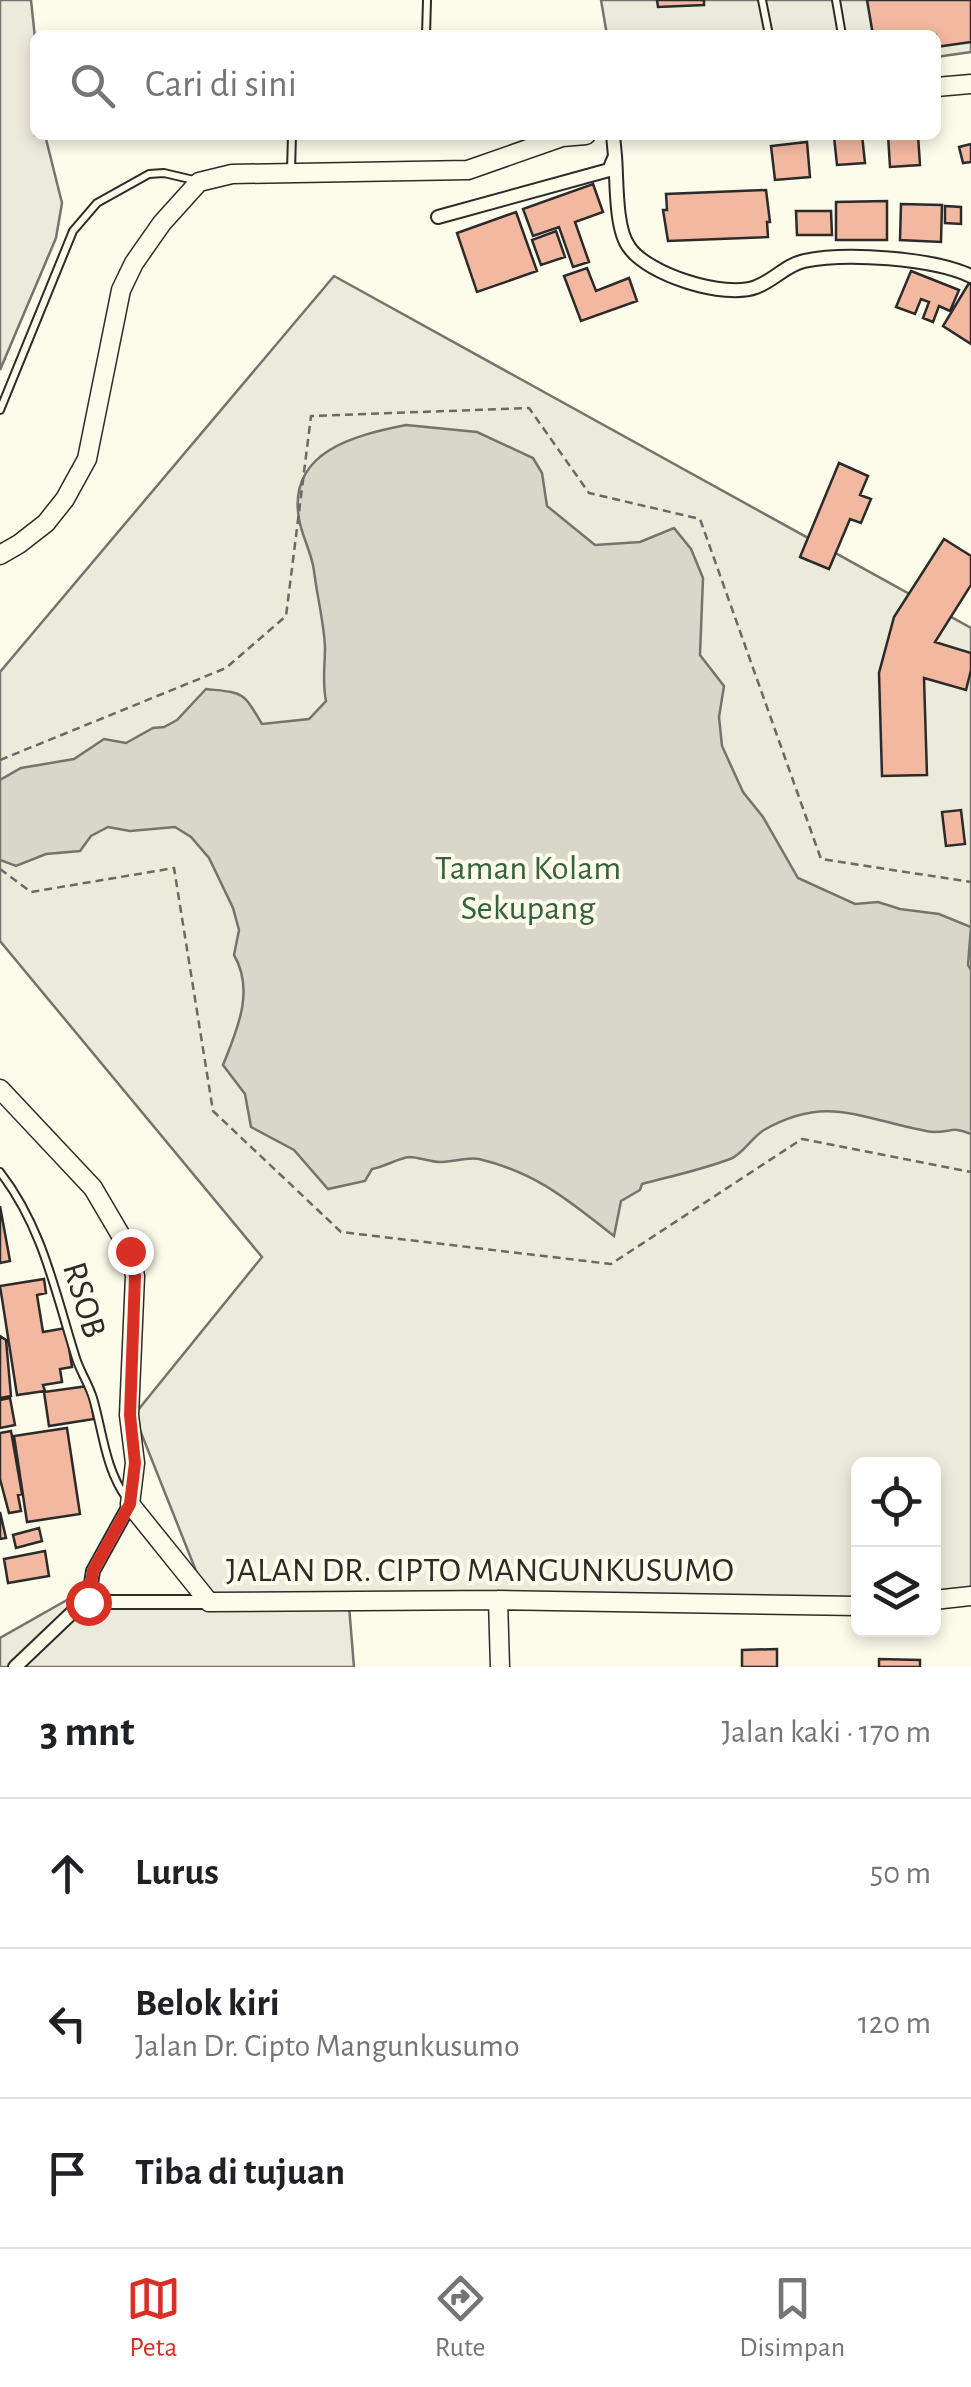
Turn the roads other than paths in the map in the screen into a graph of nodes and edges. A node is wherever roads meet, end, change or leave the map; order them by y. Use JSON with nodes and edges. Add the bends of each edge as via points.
{"nodes":[{"id":1,"x":426,"y":0,"type":"edge"},
{"id":2,"x":762,"y":0,"type":"edge"},
{"id":3,"x":836,"y":0,"type":"edge"},
{"id":4,"x":426,"y":30,"type":"edge"},
{"id":5,"x":768,"y":30,"type":"edge"},
{"id":6,"x":841,"y":30,"type":"edge"},
{"id":7,"x":971,"y":84,"type":"edge"},
{"id":8,"x":941,"y":87,"type":"edge"},
{"id":9,"x":292,"y":140,"type":"edge"},
{"id":10,"x":553,"y":140,"type":"edge"},
{"id":11,"x":613,"y":140,"type":"edge"},
{"id":12,"x":615,"y":156,"type":"junction"},
{"id":13,"x":291,"y":172,"type":"junction"},
{"id":14,"x":199,"y":182,"type":"junction"},
{"id":15,"x":438,"y":218,"type":"dead end"},
{"id":16,"x":971,"y":276,"type":"edge"},
{"id":17,"x":0,"y":410,"type":"edge"},
{"id":18,"x":0,"y":555,"type":"edge"},
{"id":19,"x":0,"y":1089,"type":"edge"},
{"id":20,"x":0,"y":1172,"type":"edge"},
{"id":21,"x":130,"y":1504,"type":"junction"},
{"id":22,"x":971,"y":1596,"type":"edge"},
{"id":23,"x":941,"y":1599,"type":"edge"},
{"id":24,"x":498,"y":1600,"type":"junction"},
{"id":25,"x":88,"y":1602,"type":"junction"},
{"id":26,"x":209,"y":1602,"type":"junction"},
{"id":27,"x":851,"y":1606,"type":"edge"},
{"id":28,"x":15,"y":1667,"type":"edge"},
{"id":29,"x":500,"y":1667,"type":"edge"}],
"edges":[{"from":1,"to":4,"type":"lane"},
{"from":2,"to":5,"type":"lane"},
{"from":3,"to":6,"type":"lane"},
{"from":7,"to":8,"type":"street"},
{"from":9,"to":13,"type":"lane"},
{"from":10,"to":13,"type":"street","via":[[468,170]]},
{"from":11,"to":12,"type":"street"},
{"from":12,"to":15,"type":"street","via":[[609,170]]},
{"from":12,"to":16,"type":"street","via":[[628,247],[705,288],[756,287],[798,262],[845,255]]},
{"from":13,"to":14,"type":"street"},
{"from":14,"to":17,"type":"lane","via":[[149,174],[97,202],[73,231]]},
{"from":14,"to":18,"type":"street","via":[[162,223],[121,290],[87,459],[46,523]]},
{"from":19,"to":21,"type":"street","via":[[92,1188],[130,1251]]},
{"from":20,"to":21,"type":"lane","name":"RSOB","via":[[39,1237],[102,1442]]},
{"from":21,"to":25,"type":"street","via":[[93,1571]]},
{"from":21,"to":26,"type":"street","name":"JALAN DR. CIPTO MANGUNKUSUMO"},
{"from":22,"to":23,"type":"street"},
{"from":24,"to":26,"type":"street","name":"JALAN DR. CIPTO MANGUNKUSUMO"},
{"from":24,"to":27,"type":"street","name":"JALAN DR. CIPTO MANGUNKUSUMO"},
{"from":24,"to":29,"type":"street"},
{"from":25,"to":26,"type":"street"},
{"from":25,"to":28,"type":"street"}]}
